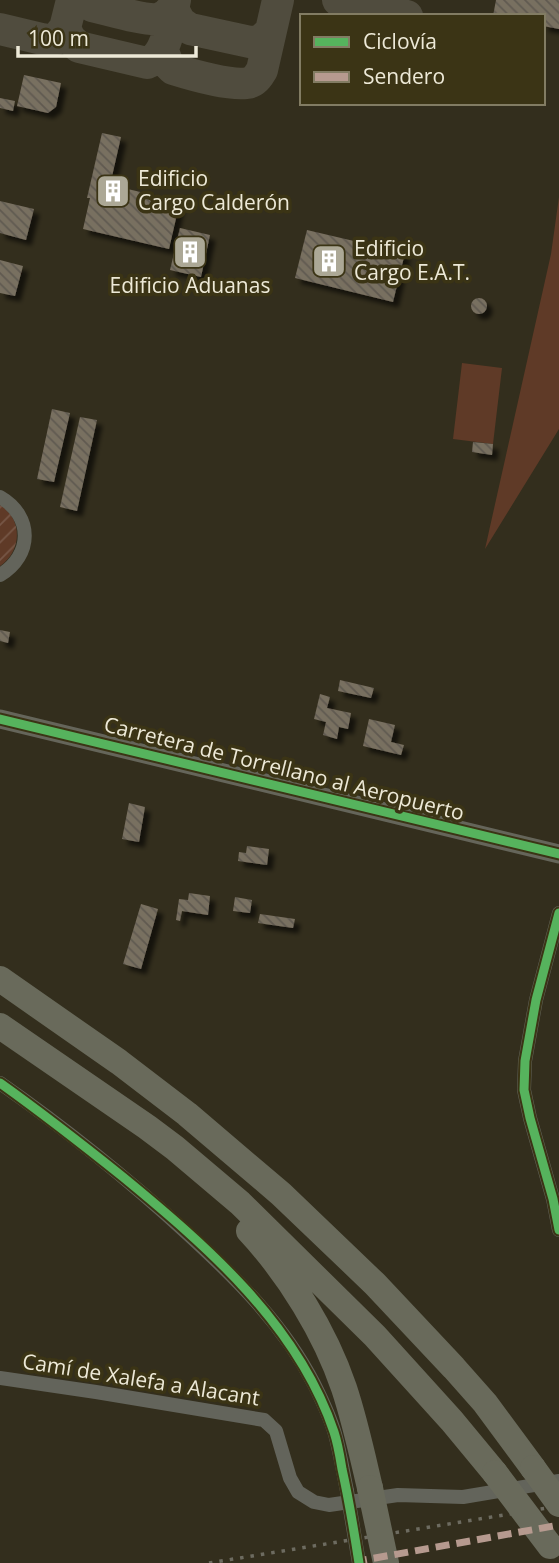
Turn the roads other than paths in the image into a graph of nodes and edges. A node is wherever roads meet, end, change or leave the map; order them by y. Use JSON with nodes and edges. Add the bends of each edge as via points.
{"nodes":[{"id":1,"x":0,"y":497,"type":"edge"},
{"id":2,"x":0,"y":575,"type":"edge"},
{"id":3,"x":0,"y":719,"type":"edge"},
{"id":4,"x":559,"y":854,"type":"edge"},
{"id":5,"x":559,"y":913,"type":"edge"},
{"id":6,"x":0,"y":979,"type":"edge"},
{"id":7,"x":0,"y":1026,"type":"edge"},
{"id":8,"x":0,"y":1083,"type":"edge"},
{"id":9,"x":112,"y":1104,"type":"junction"},
{"id":10,"x":559,"y":1230,"type":"edge"},
{"id":11,"x":0,"y":1378,"type":"edge"},
{"id":12,"x":485,"y":1403,"type":"junction"},
{"id":13,"x":559,"y":1481,"type":"edge"},
{"id":14,"x":559,"y":1487,"type":"edge"},
{"id":15,"x":358,"y":1490,"type":"junction"},
{"id":16,"x":559,"y":1504,"type":"edge"},
{"id":17,"x":555,"y":1552,"type":"edge"},
{"id":18,"x":359,"y":1563,"type":"edge"},
{"id":19,"x":386,"y":1563,"type":"edge"}],
"edges":[{"from":1,"to":2,"type":"street","via":[[13,506],[25,532],[18,559]]},
{"from":3,"to":4,"type":"street","name":"Carretera de Torrellano al Aeropuerto"},
{"from":5,"to":10,"type":"street","via":[[536,1000],[524,1090]]},
{"from":6,"to":12,"type":"highway","via":[[187,1114],[281,1194],[375,1284]]},
{"from":7,"to":9,"type":"highway"},
{"from":8,"to":15,"type":"street","via":[[157,1206],[259,1304],[314,1384]]},
{"from":9,"to":15,"type":"highway","via":[[135,1131],[230,1211],[294,1288],[343,1385],[353,1418]]},
{"from":9,"to":17,"type":"highway","bridge":true,"via":[[175,1148],[240,1203],[375,1336],[452,1421]]},
{"from":11,"to":13,"type":"street","name":"Camí de Xalefa a Alacant","via":[[264,1420],[276,1431],[298,1492],[330,1505],[398,1495],[463,1497]]},
{"from":12,"to":14,"type":"highway","via":[[511,1425]]},
{"from":12,"to":16,"type":"highway","bridge":true},
{"from":15,"to":18,"type":"street","bridge":true},
{"from":15,"to":19,"type":"highway","bridge":true}]}
